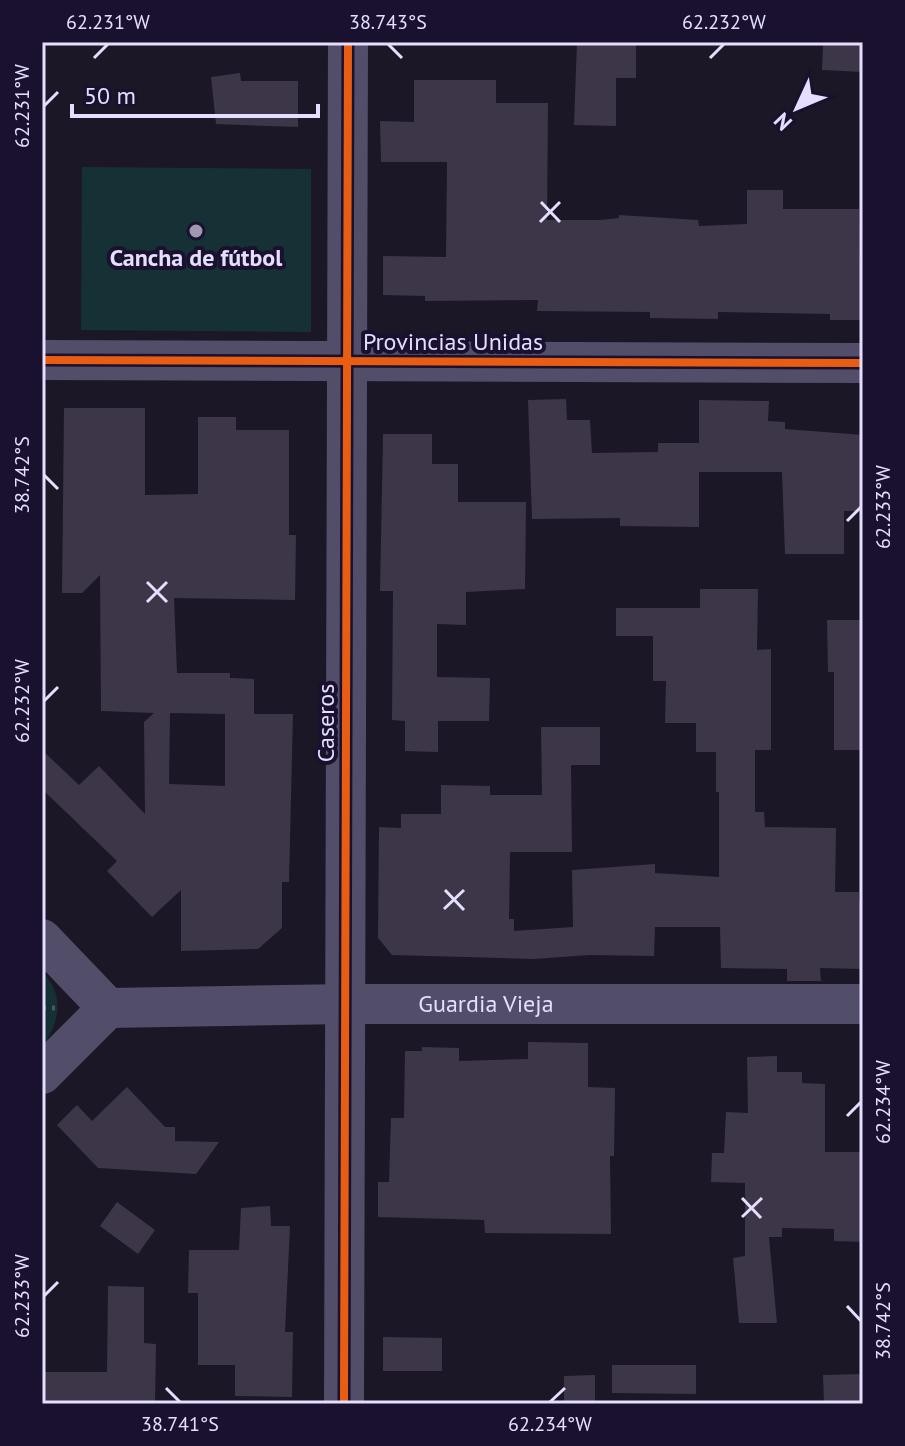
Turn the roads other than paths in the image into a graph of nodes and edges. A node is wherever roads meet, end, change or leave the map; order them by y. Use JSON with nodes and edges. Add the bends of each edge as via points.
{"nodes":[{"id":1,"x":348,"y":42,"type":"edge"},
{"id":2,"x":42,"y":360,"type":"edge"},
{"id":3,"x":347,"y":362,"type":"junction"},
{"id":4,"x":863,"y":363,"type":"edge"},
{"id":5,"x":42,"y":939,"type":"edge"},
{"id":6,"x":345,"y":1004,"type":"junction"},
{"id":7,"x":863,"y":1004,"type":"edge"},
{"id":8,"x":108,"y":1008,"type":"junction"},
{"id":9,"x":42,"y":1074,"type":"edge"},
{"id":10,"x":344,"y":1404,"type":"edge"}],
"edges":[{"from":1,"to":3,"type":"street","name":"Caseros"},
{"from":2,"to":3,"type":"street","name":"Provincias Unidas"},
{"from":3,"to":4,"type":"street","name":"Provincias Unidas"},
{"from":3,"to":6,"type":"street","name":"Caseros"},
{"from":5,"to":8,"type":"street"},
{"from":6,"to":7,"type":"street","name":"Guardia Vieja"},
{"from":6,"to":8,"type":"street","name":"Guardia Vieja"},
{"from":6,"to":10,"type":"street","name":"Caseros"},
{"from":8,"to":9,"type":"street"}]}
